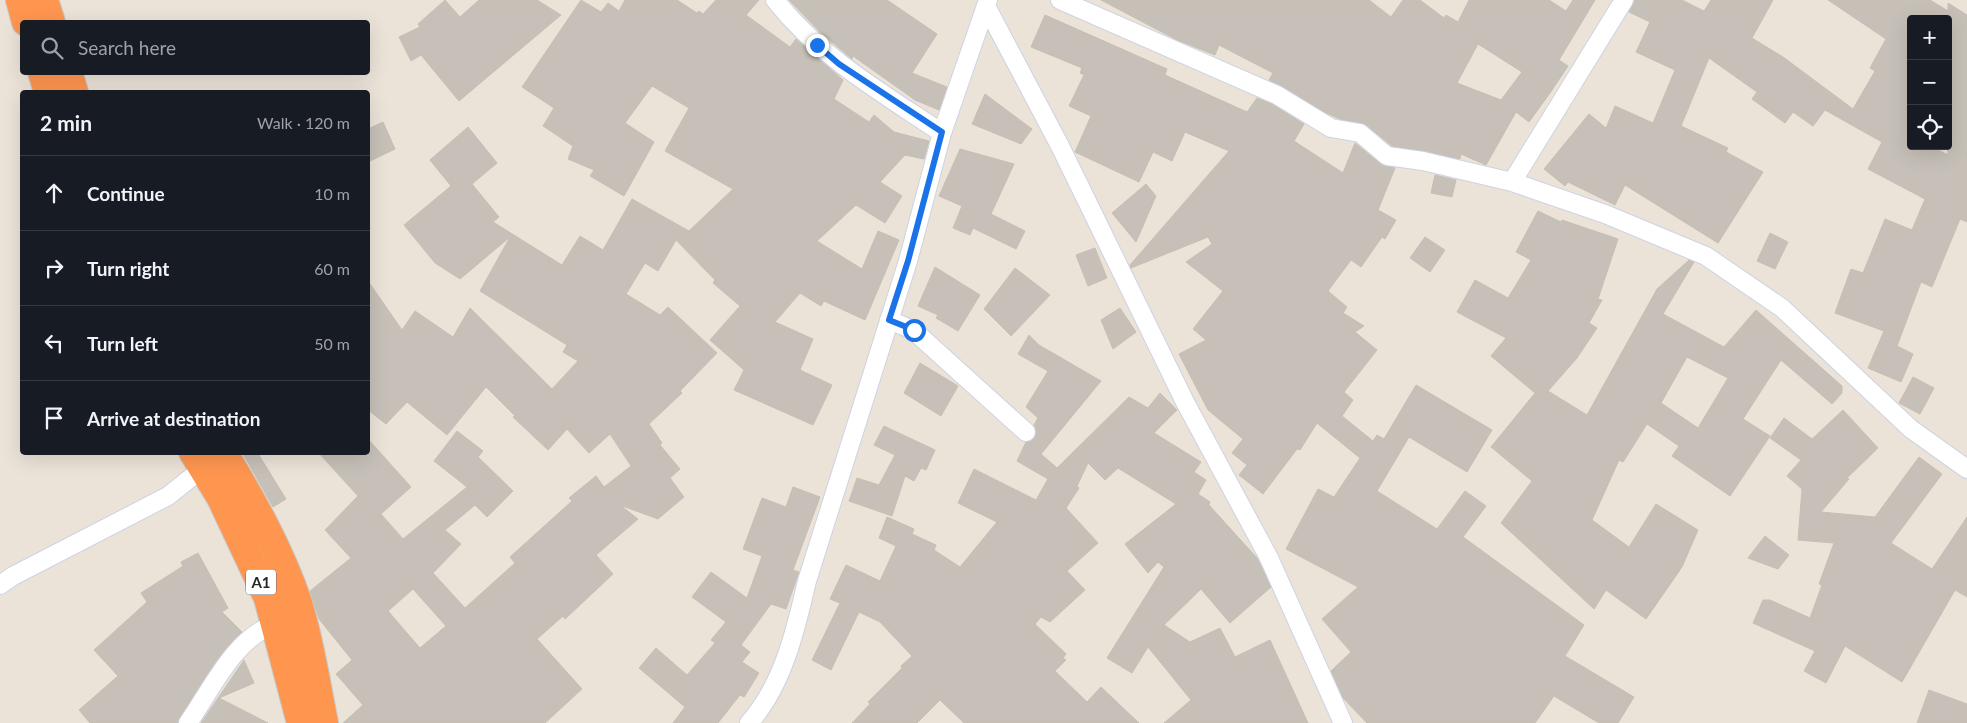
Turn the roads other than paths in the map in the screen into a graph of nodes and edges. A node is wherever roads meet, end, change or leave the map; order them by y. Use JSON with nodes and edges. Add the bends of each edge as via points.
{"nodes":[{"id":1,"x":20,"y":0,"type":"edge"},
{"id":2,"x":44,"y":0,"type":"edge"},
{"id":3,"x":775,"y":0,"type":"edge"},
{"id":4,"x":1060,"y":0,"type":"edge"},
{"id":5,"x":1624,"y":0,"type":"edge"},
{"id":6,"x":987,"y":3,"type":"edge"},
{"id":7,"x":25,"y":20,"type":"edge"},
{"id":8,"x":50,"y":20,"type":"edge"},
{"id":9,"x":43,"y":75,"type":"edge"},
{"id":10,"x":69,"y":75,"type":"edge"},
{"id":11,"x":47,"y":90,"type":"edge"},
{"id":12,"x":73,"y":90,"type":"edge"},
{"id":13,"x":942,"y":132,"type":"junction"},
{"id":14,"x":1512,"y":182,"type":"junction"},
{"id":15,"x":889,"y":320,"type":"junction"},
{"id":16,"x":1026,"y":432,"type":"dead end"},
{"id":17,"x":206,"y":458,"type":"edge"},
{"id":18,"x":1967,"y":469,"type":"edge"},
{"id":19,"x":0,"y":585,"type":"edge"},
{"id":20,"x":274,"y":624,"type":"junction"},
{"id":21,"x":188,"y":723,"type":"edge"},
{"id":22,"x":301,"y":723,"type":"edge"},
{"id":23,"x":324,"y":723,"type":"edge"},
{"id":24,"x":749,"y":723,"type":"edge"},
{"id":25,"x":1343,"y":723,"type":"edge"}],
"edges":[{"from":1,"to":7,"type":"highway"},
{"from":2,"to":8,"type":"highway"},
{"from":3,"to":13,"type":"street","via":[[839,64]]},
{"from":4,"to":14,"type":"street","via":[[1277,95],[1331,128],[1360,133],[1387,156]]},
{"from":5,"to":14,"type":"street"},
{"from":6,"to":13,"type":"street"},
{"from":6,"to":25,"type":"street","via":[[1185,402],[1269,558]]},
{"from":9,"to":11,"type":"highway"},
{"from":10,"to":12,"type":"highway"},
{"from":13,"to":15,"type":"street"},
{"from":14,"to":18,"type":"street","via":[[1605,214],[1706,256],[1782,308],[1911,429]]},
{"from":15,"to":16,"type":"street","via":[[914,330]]},
{"from":15,"to":24,"type":"street","via":[[784,663],[760,711]]},
{"from":17,"to":19,"type":"street","via":[[168,496]]},
{"from":17,"to":20,"type":"highway","number":"A1","via":[[268,598]]},
{"from":17,"to":23,"type":"highway","number":"A1","via":[[240,481],[285,568],[310,648]]},
{"from":20,"to":21,"type":"street","via":[[257,630],[229,661]]},
{"from":20,"to":22,"type":"highway","number":"A1"}]}
